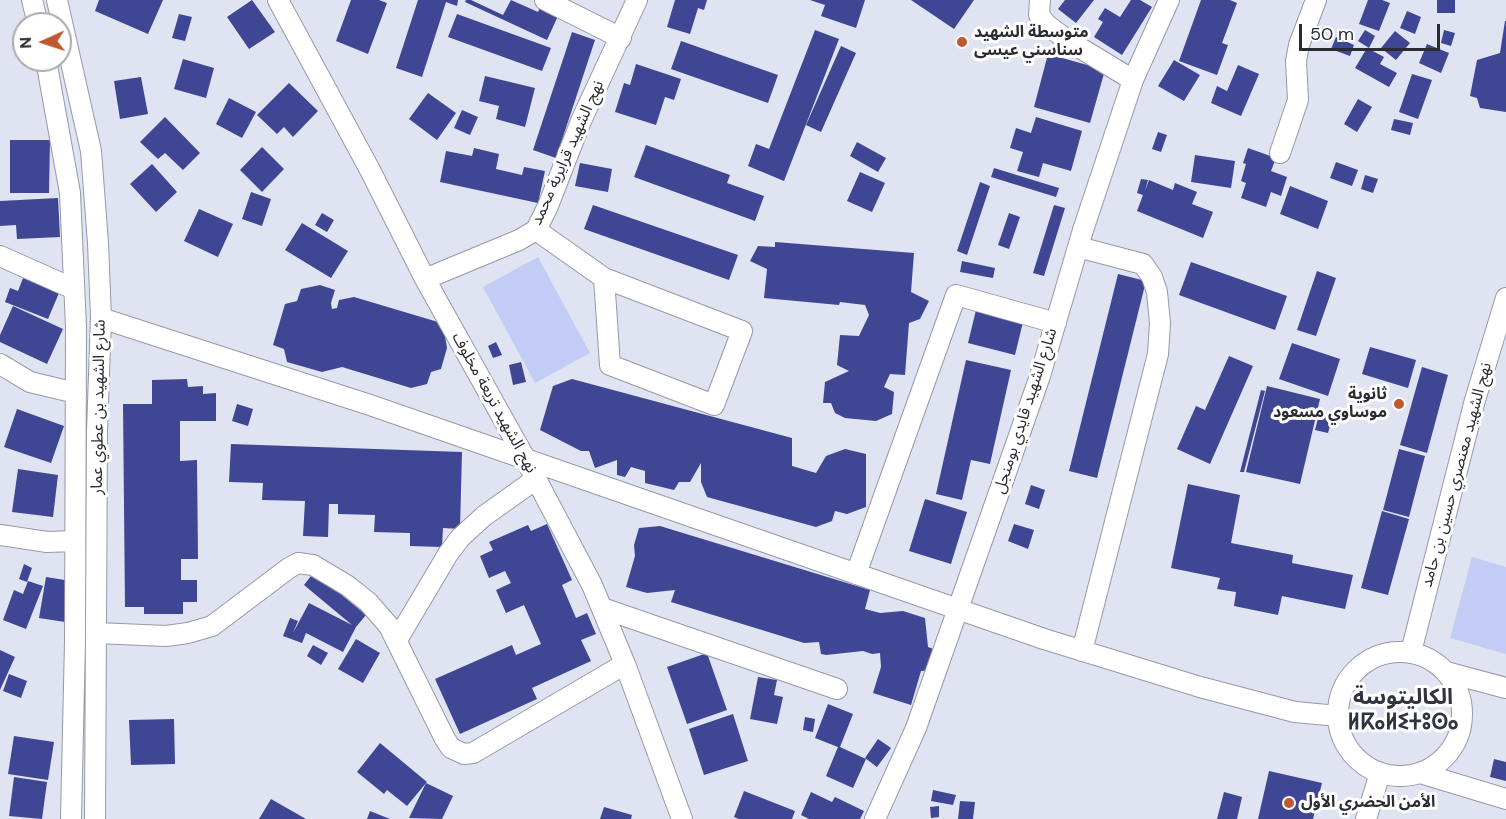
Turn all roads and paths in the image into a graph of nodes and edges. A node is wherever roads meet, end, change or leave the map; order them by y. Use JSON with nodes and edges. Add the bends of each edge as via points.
{"nodes":[{"id":1,"x":57,"y":0,"type":"edge"},
{"id":2,"x":278,"y":0,"type":"edge"},
{"id":3,"x":545,"y":0,"type":"edge"},
{"id":4,"x":637,"y":0,"type":"edge"},
{"id":5,"x":1040,"y":0,"type":"edge"},
{"id":6,"x":1169,"y":0,"type":"edge"},
{"id":7,"x":1316,"y":0,"type":"edge"},
{"id":8,"x":621,"y":38,"type":"junction"},
{"id":9,"x":48,"y":72,"type":"edge"},
{"id":10,"x":1133,"y":80,"type":"junction"},
{"id":11,"x":1280,"y":153,"type":"dead end"},
{"id":12,"x":536,"y":230,"type":"junction"},
{"id":13,"x":1078,"y":247,"type":"junction"},
{"id":14,"x":0,"y":256,"type":"edge"},
{"id":15,"x":604,"y":278,"type":"junction"},
{"id":16,"x":425,"y":279,"type":"junction"},
{"id":17,"x":74,"y":289,"type":"junction"},
{"id":18,"x":1506,"y":298,"type":"edge"},
{"id":19,"x":100,"y":318,"type":"junction"},
{"id":20,"x":1056,"y":323,"type":"junction"},
{"id":21,"x":0,"y":364,"type":"edge"},
{"id":22,"x":75,"y":393,"type":"junction"},
{"id":23,"x":526,"y":460,"type":"junction"},
{"id":24,"x":536,"y":479,"type":"junction"},
{"id":25,"x":0,"y":535,"type":"edge"},
{"id":26,"x":75,"y":541,"type":"junction"},
{"id":27,"x":856,"y":574,"type":"junction"},
{"id":28,"x":602,"y":608,"type":"junction"},
{"id":29,"x":958,"y":609,"type":"junction"},
{"id":30,"x":97,"y":633,"type":"junction"},
{"id":31,"x":397,"y":639,"type":"junction"},
{"id":32,"x":1082,"y":651,"type":"junction"},
{"id":33,"x":1411,"y":652,"type":"junction"},
{"id":34,"x":625,"y":664,"type":"junction"},
{"id":35,"x":1446,"y":672,"type":"junction"},
{"id":36,"x":837,"y":688,"type":"dead end"},
{"id":37,"x":1506,"y":688,"type":"edge"},
{"id":38,"x":1338,"y":717,"type":"junction"},
{"id":39,"x":1380,"y":773,"type":"junction"},
{"id":40,"x":1420,"y":773,"type":"junction"},
{"id":41,"x":1506,"y":799,"type":"edge"},
{"id":42,"x":71,"y":819,"type":"edge"},
{"id":43,"x":95,"y":819,"type":"edge"},
{"id":44,"x":682,"y":819,"type":"edge"},
{"id":45,"x":875,"y":819,"type":"edge"},
{"id":46,"x":1366,"y":819,"type":"edge"}],
"edges":[{"from":1,"to":19,"type":"street","name":"شارع الشهيد بن عطوي عمار","via":[[92,151]]},
{"from":2,"to":16,"type":"street","name":"نهج الشهيد تريعة مخلوف"},
{"from":3,"to":8,"type":"street"},
{"from":4,"to":8,"type":"street","name":"نهج الشهيد قرايرية محمد"},
{"from":5,"to":10,"type":"street","via":[[1039,15],[1046,24]]},
{"from":6,"to":10,"type":"street","name":"شارع الشهيد قايدي بومنجل"},
{"from":7,"to":11,"type":"street","via":[[1299,45],[1298,100]]},
{"from":8,"to":12,"type":"street","name":"نهج الشهيد قرايرية محمد"},
{"from":9,"to":17,"type":"street","name":"شارع الشهيد بن عطوي عمار","via":[[70,193]]},
{"from":10,"to":13,"type":"street","name":"شارع الشهيد قايدي بومنجل"},
{"from":12,"to":15,"type":"street"},
{"from":12,"to":16,"type":"street","name":"نهج الشهيد قرايرية محمد"},
{"from":13,"to":20,"type":"street","name":"شارع الشهيد قايدي بومنجل"},
{"from":13,"to":32,"type":"street","via":[[1143,264],[1157,292],[1160,323],[1158,354]]},
{"from":14,"to":17,"type":"street"},
{"from":15,"to":15,"type":"street","via":[[610,365],[714,405],[742,331]]},
{"from":16,"to":23,"type":"street","name":"نهج الشهيد تريعة مخلوف"},
{"from":17,"to":22,"type":"street","name":"شارع الشهيد بن عطوي عمار"},
{"from":18,"to":33,"type":"street","name":"نهج الشهيد معنصري حسين بن حامد","via":[[1475,400]]},
{"from":19,"to":23,"type":"street"},
{"from":19,"to":30,"type":"street","name":"شارع الشهيد بن عطوي عمار"},
{"from":20,"to":27,"type":"street","via":[[956,295]]},
{"from":20,"to":29,"type":"street","name":"شارع الشهيد قايدي بومنجل"},
{"from":21,"to":22,"type":"street","via":[[30,382]]},
{"from":22,"to":26,"type":"street","name":"شارع الشهيد بن عطوي عمار"},
{"from":23,"to":24,"type":"street","name":"نهج الشهيد تريعة مخلوف"},
{"from":23,"to":27,"type":"street"},
{"from":24,"to":28,"type":"street","name":"نهج الشهيد تريعة مخلوف"},
{"from":24,"to":31,"type":"street","via":[[460,537]]},
{"from":25,"to":26,"type":"street","via":[[47,542]]},
{"from":26,"to":42,"type":"street","name":"شارع الشهيد بن عطوي عمار"},
{"from":27,"to":29,"type":"street"},
{"from":28,"to":34,"type":"street","name":"نهج الشهيد تريعة مخلوف"},
{"from":28,"to":36,"type":"street"},
{"from":29,"to":32,"type":"street"},
{"from":29,"to":45,"type":"street","name":"شارع الشهيد قايدي بومنجل","via":[[916,728]]},
{"from":30,"to":31,"type":"street","via":[[166,636],[212,626],[289,568],[305,563],[348,586],[368,602]]},
{"from":30,"to":43,"type":"street","name":"شارع الشهيد بن عطوي عمار"},
{"from":31,"to":34,"type":"street","via":[[445,739],[451,748],[464,754],[473,753]]},
{"from":32,"to":38,"type":"street","via":[[1295,712]]},
{"from":33,"to":35,"type":"street","via":[[1430,659]]},
{"from":33,"to":38,"type":"street","via":[[1390,652],[1371,658],[1354,671],[1343,688]]},
{"from":34,"to":44,"type":"street","name":"نهج الشهيد تريعة مخلوف"},
{"from":35,"to":37,"type":"street"},
{"from":35,"to":40,"type":"street","via":[[1460,699],[1460,730],[1445,756]]},
{"from":38,"to":39,"type":"street","via":[[1348,748],[1362,763]]},
{"from":39,"to":40,"type":"street"},
{"from":39,"to":46,"type":"street"},
{"from":40,"to":41,"type":"street"}]}
